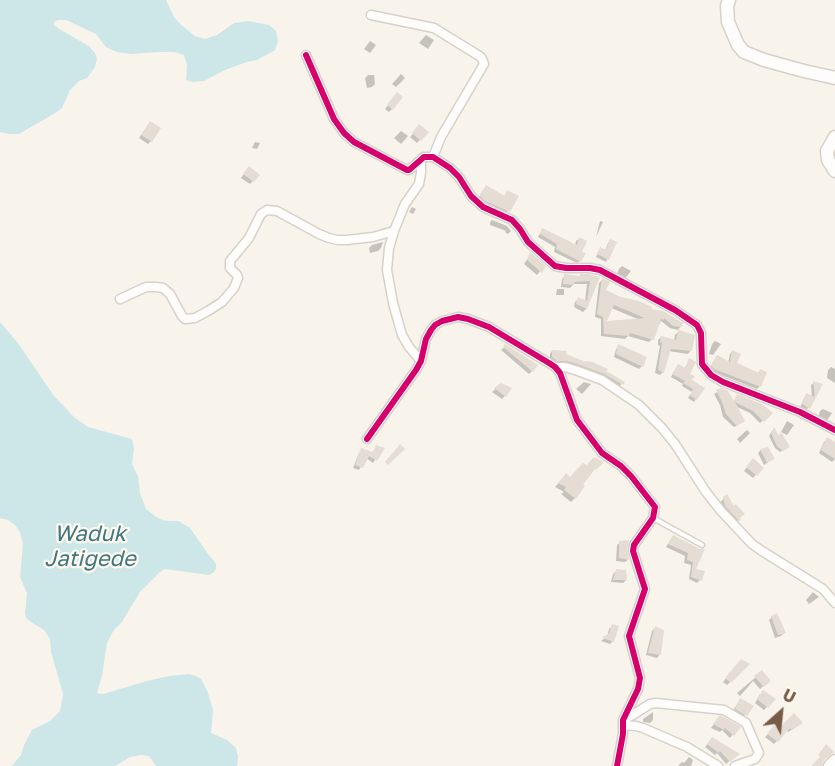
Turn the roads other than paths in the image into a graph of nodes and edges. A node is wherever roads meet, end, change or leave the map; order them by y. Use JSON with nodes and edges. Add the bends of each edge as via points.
{"nodes":[{"id":1,"x":729,"y":0,"type":"edge"},
{"id":2,"x":371,"y":15,"type":"dead end"},
{"id":3,"x":306,"y":55,"type":"dead end"},
{"id":4,"x":835,"y":78,"type":"edge"},
{"id":5,"x":835,"y":137,"type":"edge"},
{"id":6,"x":433,"y":157,"type":"junction"},
{"id":7,"x":421,"y":160,"type":"junction"},
{"id":8,"x":835,"y":171,"type":"edge"},
{"id":9,"x":394,"y":231,"type":"junction"},
{"id":10,"x":120,"y":299,"type":"dead end"},
{"id":11,"x":421,"y":361,"type":"junction"},
{"id":12,"x":555,"y":367,"type":"junction"},
{"id":13,"x":835,"y":430,"type":"edge"},
{"id":14,"x":367,"y":439,"type":"dead end"},
{"id":15,"x":652,"y":518,"type":"junction"},
{"id":16,"x":702,"y":544,"type":"dead end"},
{"id":17,"x":835,"y":603,"type":"edge"},
{"id":18,"x":623,"y":722,"type":"junction"},
{"id":19,"x":835,"y":760,"type":"edge"},
{"id":20,"x":617,"y":766,"type":"edge"},
{"id":21,"x":717,"y":766,"type":"edge"},
{"id":22,"x":735,"y":766,"type":"edge"},
{"id":23,"x":830,"y":766,"type":"edge"}],
"edges":[{"from":1,"to":4,"type":"street","via":[[728,22],[744,52]]},
{"from":2,"to":6,"type":"street","via":[[434,28],[483,61]]},
{"from":3,"to":7,"type":"street","via":[[334,119],[349,138],[407,170]]},
{"from":5,"to":8,"type":"street","via":[[827,151]]},
{"from":6,"to":7,"type":"street"},
{"from":6,"to":13,"type":"street","via":[[459,177],[483,207],[512,220],[528,242],[555,266],[600,270],[697,325],[702,364],[711,375]]},
{"from":7,"to":9,"type":"street","via":[[419,184]]},
{"from":9,"to":10,"type":"street","via":[[338,240],[267,210],[230,261],[238,278],[234,288],[208,311],[185,319],[170,294],[156,287],[146,287]]},
{"from":9,"to":11,"type":"street","via":[[387,259],[389,286],[402,335]]},
{"from":11,"to":12,"type":"street","via":[[426,339],[435,325],[458,317],[489,327]]},
{"from":11,"to":14,"type":"street"},
{"from":12,"to":15,"type":"street","via":[[562,376],[577,420],[602,453],[631,476],[655,507]]},
{"from":12,"to":17,"type":"street","via":[[578,370],[602,380],[639,405],[662,428],[706,492],[752,544],[823,589]]},
{"from":15,"to":16,"type":"lane"},
{"from":15,"to":18,"type":"street","via":[[633,551],[645,589],[629,636],[640,678]]},
{"from":18,"to":20,"type":"street"},
{"from":18,"to":21,"type":"street","via":[[687,747]]},
{"from":18,"to":22,"type":"street","via":[[656,703],[724,710],[746,723],[759,753],[755,759]]},
{"from":19,"to":23,"type":"street"}]}
